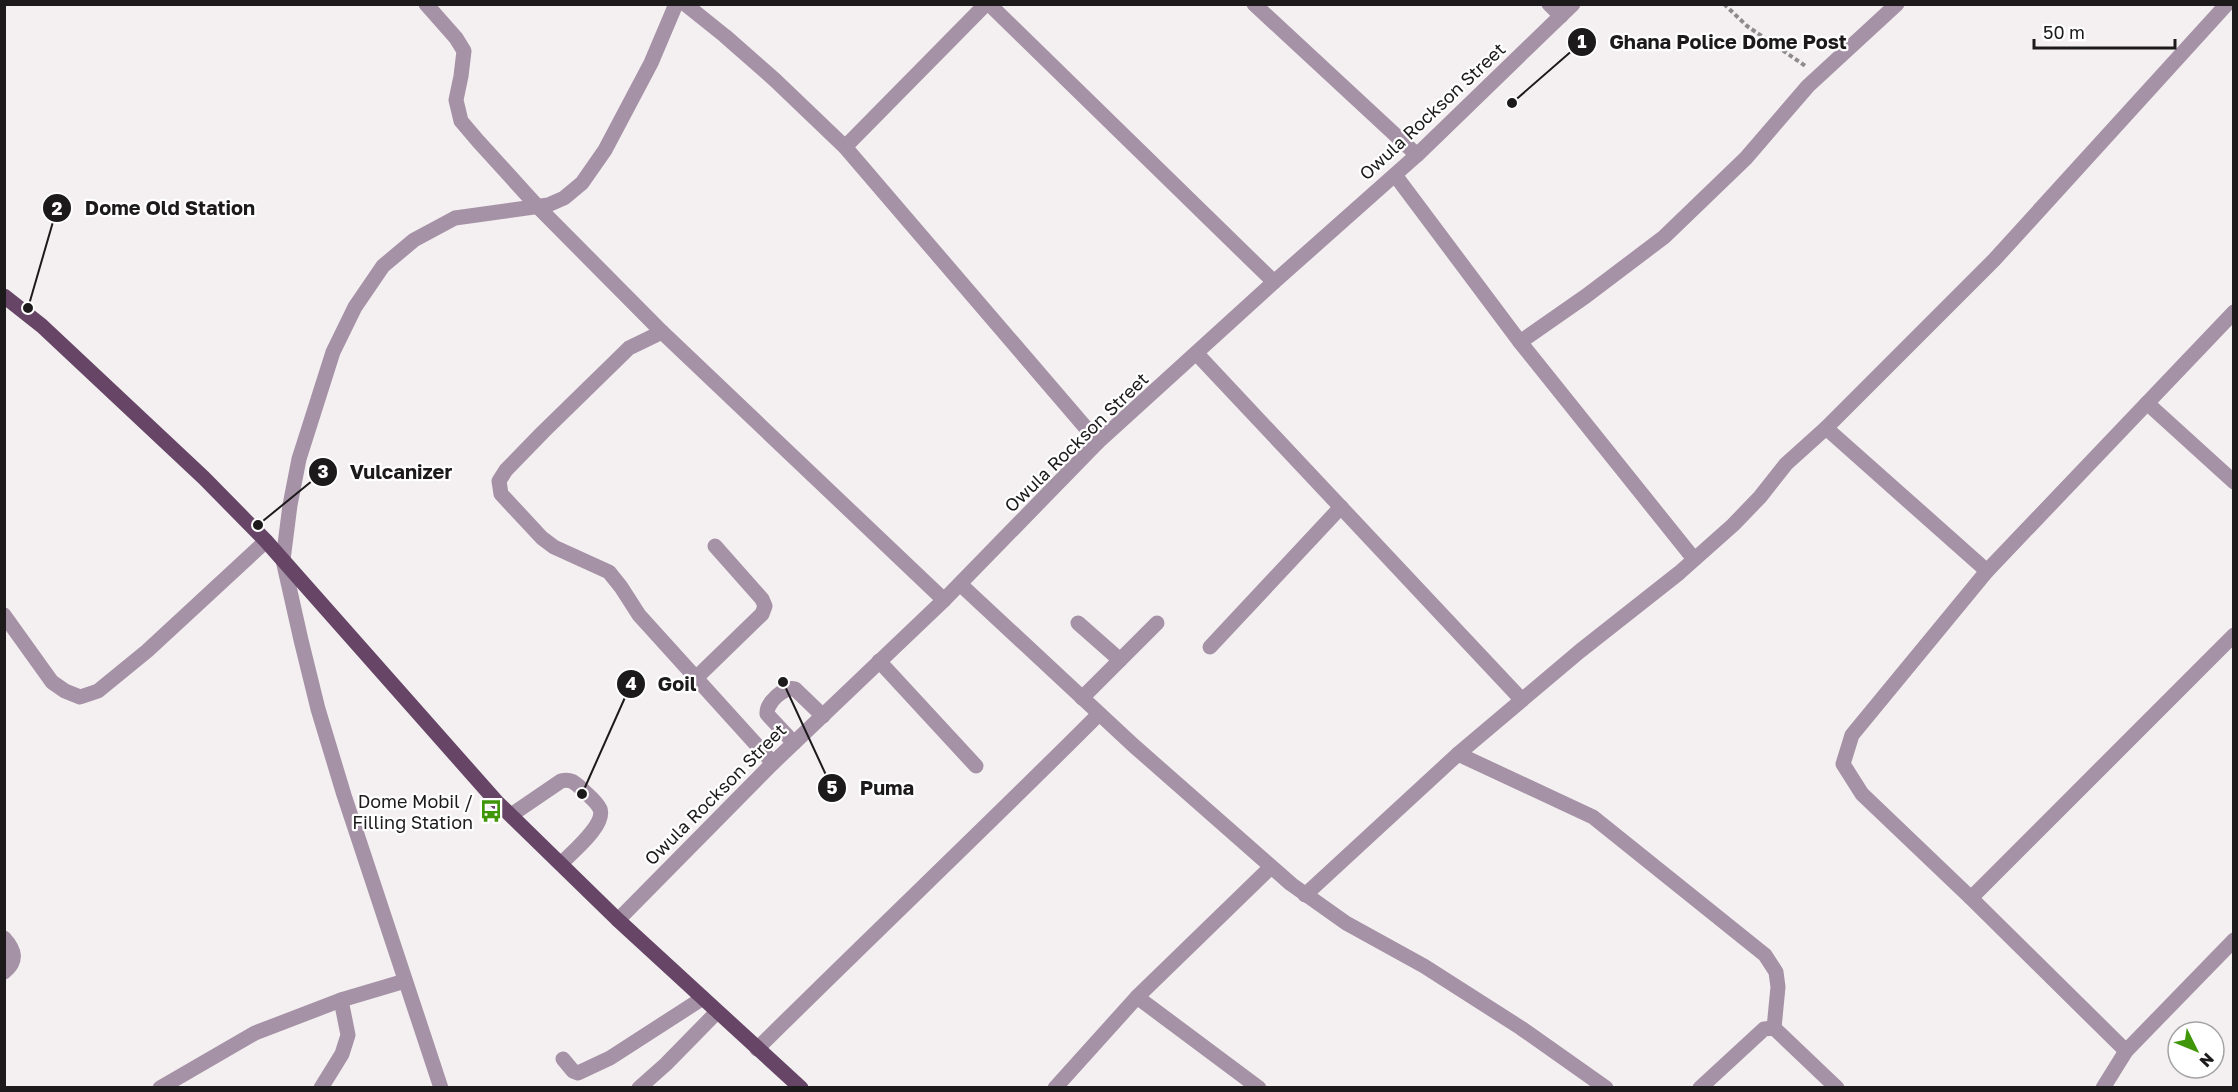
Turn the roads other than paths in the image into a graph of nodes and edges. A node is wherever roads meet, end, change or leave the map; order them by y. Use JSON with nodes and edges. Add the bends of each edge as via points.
{"nodes":[{"id":1,"x":426,"y":4,"type":"edge"},
{"id":2,"x":676,"y":4,"type":"edge"},
{"id":3,"x":684,"y":4,"type":"edge"},
{"id":4,"x":987,"y":4,"type":"edge"},
{"id":5,"x":1254,"y":4,"type":"edge"},
{"id":6,"x":1549,"y":4,"type":"edge"},
{"id":7,"x":1573,"y":4,"type":"edge"},
{"id":8,"x":1897,"y":4,"type":"edge"},
{"id":9,"x":2227,"y":4,"type":"edge"},
{"id":10,"x":1561,"y":16,"type":"junction"},
{"id":11,"x":845,"y":147,"type":"junction"},
{"id":12,"x":1417,"y":155,"type":"junction"},
{"id":13,"x":1395,"y":175,"type":"junction"},
{"id":14,"x":538,"y":207,"type":"junction"},
{"id":15,"x":1274,"y":282,"type":"junction"},
{"id":16,"x":4,"y":296,"type":"edge"},
{"id":17,"x":2234,"y":312,"type":"edge"},
{"id":18,"x":662,"y":332,"type":"junction"},
{"id":19,"x":1520,"y":342,"type":"junction"},
{"id":20,"x":1197,"y":354,"type":"junction"},
{"id":21,"x":2147,"y":403,"type":"junction"},
{"id":22,"x":1826,"y":428,"type":"junction"},
{"id":23,"x":1098,"y":442,"type":"junction"},
{"id":24,"x":2234,"y":482,"type":"edge"},
{"id":25,"x":1341,"y":507,"type":"junction"},
{"id":26,"x":266,"y":541,"type":"junction"},
{"id":27,"x":715,"y":546,"type":"dead end"},
{"id":28,"x":1694,"y":559,"type":"junction"},
{"id":29,"x":283,"y":560,"type":"junction"},
{"id":30,"x":1987,"y":571,"type":"junction"},
{"id":31,"x":960,"y":585,"type":"junction"},
{"id":32,"x":944,"y":600,"type":"junction"},
{"id":33,"x":4,"y":615,"type":"edge"},
{"id":34,"x":1078,"y":623,"type":"dead end"},
{"id":35,"x":1157,"y":623,"type":"dead end"},
{"id":36,"x":2234,"y":635,"type":"edge"},
{"id":37,"x":1210,"y":647,"type":"dead end"},
{"id":38,"x":1120,"y":660,"type":"junction"},
{"id":39,"x":879,"y":662,"type":"junction"},
{"id":40,"x":696,"y":678,"type":"junction"},
{"id":41,"x":1082,"y":698,"type":"junction"},
{"id":42,"x":1521,"y":700,"type":"junction"},
{"id":43,"x":1099,"y":714,"type":"junction"},
{"id":44,"x":823,"y":716,"type":"junction"},
{"id":45,"x":794,"y":743,"type":"junction"},
{"id":46,"x":1458,"y":754,"type":"junction"},
{"id":47,"x":773,"y":763,"type":"junction"},
{"id":48,"x":976,"y":766,"type":"dead end"},
{"id":49,"x":511,"y":815,"type":"junction"},
{"id":50,"x":561,"y":864,"type":"junction"},
{"id":51,"x":1270,"y":868,"type":"junction"},
{"id":52,"x":1305,"y":896,"type":"junction"},
{"id":53,"x":1971,"y":898,"type":"junction"},
{"id":54,"x":618,"y":920,"type":"junction"},
{"id":55,"x":4,"y":938,"type":"edge"},
{"id":56,"x":2234,"y":940,"type":"edge"},
{"id":57,"x":4,"y":972,"type":"edge"},
{"id":58,"x":405,"y":981,"type":"junction"},
{"id":59,"x":1137,"y":997,"type":"junction"},
{"id":60,"x":703,"y":998,"type":"junction"},
{"id":61,"x":341,"y":1000,"type":"junction"},
{"id":62,"x":717,"y":1012,"type":"junction"},
{"id":63,"x":1774,"y":1028,"type":"junction"},
{"id":64,"x":758,"y":1048,"type":"junction"},
{"id":65,"x":2126,"y":1052,"type":"junction"},
{"id":66,"x":563,"y":1059,"type":"dead end"},
{"id":67,"x":160,"y":1088,"type":"edge"},
{"id":68,"x":321,"y":1088,"type":"edge"},
{"id":69,"x":441,"y":1088,"type":"edge"},
{"id":70,"x":639,"y":1088,"type":"edge"},
{"id":71,"x":801,"y":1088,"type":"edge"},
{"id":72,"x":1055,"y":1088,"type":"edge"},
{"id":73,"x":1259,"y":1088,"type":"edge"},
{"id":74,"x":1606,"y":1088,"type":"edge"},
{"id":75,"x":1700,"y":1088,"type":"edge"},
{"id":76,"x":1838,"y":1088,"type":"edge"},
{"id":77,"x":2103,"y":1088,"type":"edge"}],
"edges":[{"from":1,"to":14,"type":"street","via":[[464,51],[456,100],[461,121]]},
{"from":2,"to":14,"type":"street","via":[[651,63],[605,150],[582,183],[564,198]]},
{"from":3,"to":11,"type":"street","via":[[775,80]]},
{"from":4,"to":11,"type":"street"},
{"from":4,"to":15,"type":"street"},
{"from":5,"to":12,"type":"street"},
{"from":6,"to":10,"type":"street"},
{"from":7,"to":10,"type":"street","name":"Owula Rockson Street"},
{"from":8,"to":19,"type":"street","via":[[1820,75],[1746,158],[1664,237]]},
{"from":9,"to":22,"type":"street","via":[[1994,260]]},
{"from":10,"to":12,"type":"street","name":"Owula Rockson Street"},
{"from":11,"to":23,"type":"street"},
{"from":12,"to":13,"type":"street","name":"Owula Rockson Street"},
{"from":13,"to":15,"type":"street","name":"Owula Rockson Street"},
{"from":13,"to":19,"type":"street"},
{"from":14,"to":18,"type":"street"},
{"from":14,"to":29,"type":"street","via":[[455,218],[414,240],[383,266],[355,307],[333,352],[316,401],[299,459]]},
{"from":15,"to":20,"type":"street","name":"Owula Rockson Street"},
{"from":16,"to":26,"type":"main road","via":[[122,399]]},
{"from":17,"to":21,"type":"street"},
{"from":18,"to":32,"type":"street"},
{"from":18,"to":40,"type":"street","via":[[629,348],[499,481],[501,494],[542,538],[609,572],[639,615]]},
{"from":19,"to":28,"type":"street"},
{"from":20,"to":23,"type":"street","name":"Owula Rockson Street"},
{"from":20,"to":25,"type":"street"},
{"from":21,"to":24,"type":"street"},
{"from":21,"to":30,"type":"street"},
{"from":22,"to":28,"type":"street","via":[[1786,464],[1733,525]]},
{"from":22,"to":30,"type":"street"},
{"from":23,"to":31,"type":"street","name":"Owula Rockson Street"},
{"from":25,"to":37,"type":"street"},
{"from":25,"to":42,"type":"street"},
{"from":26,"to":29,"type":"main road"},
{"from":26,"to":33,"type":"street","via":[[147,651],[98,691],[80,697],[52,682]]},
{"from":27,"to":40,"type":"street","via":[[765,606],[762,614]]},
{"from":28,"to":42,"type":"street"},
{"from":29,"to":49,"type":"main road"},
{"from":29,"to":58,"type":"street","via":[[318,709]]},
{"from":30,"to":53,"type":"street","via":[[1852,735],[1843,764],[1862,794]]},
{"from":31,"to":32,"type":"street","name":"Owula Rockson Street"},
{"from":31,"to":41,"type":"street"},
{"from":32,"to":39,"type":"street","name":"Owula Rockson Street"},
{"from":34,"to":38,"type":"street"},
{"from":35,"to":38,"type":"street"},
{"from":36,"to":53,"type":"street"},
{"from":38,"to":41,"type":"street"},
{"from":39,"to":44,"type":"street","name":"Owula Rockson Street"},
{"from":39,"to":48,"type":"street"},
{"from":40,"to":47,"type":"street"},
{"from":41,"to":43,"type":"street"},
{"from":42,"to":46,"type":"street"},
{"from":43,"to":51,"type":"street"},
{"from":43,"to":64,"type":"street"},
{"from":44,"to":45,"type":"street","name":"Owula Rockson Street"},
{"from":44,"to":45,"type":"street","via":[[795,689],[785,690],[768,706],[767,714]]},
{"from":45,"to":47,"type":"street","name":"Owula Rockson Street"},
{"from":46,"to":52,"type":"street"},
{"from":46,"to":63,"type":"street","via":[[1593,818],[1765,954],[1776,972],[1778,987]]},
{"from":47,"to":54,"type":"street","name":"Owula Rockson Street"},
{"from":49,"to":50,"type":"main road"},
{"from":49,"to":50,"type":"street","via":[[561,782],[574,781],[599,807],[601,815],[599,824]]},
{"from":50,"to":54,"type":"main road"},
{"from":51,"to":52,"type":"street"},
{"from":51,"to":59,"type":"street"},
{"from":52,"to":74,"type":"street","via":[[1424,966]]},
{"from":53,"to":65,"type":"street"},
{"from":54,"to":60,"type":"main road"},
{"from":55,"to":57,"type":"street","via":[[15,955]]},
{"from":56,"to":65,"type":"street"},
{"from":58,"to":61,"type":"street"},
{"from":58,"to":69,"type":"street"},
{"from":59,"to":72,"type":"street"},
{"from":59,"to":73,"type":"street"},
{"from":60,"to":62,"type":"main road"},
{"from":60,"to":66,"type":"street","via":[[585,1071],[573,1071]]},
{"from":61,"to":67,"type":"street","via":[[255,1034]]},
{"from":61,"to":68,"type":"street","via":[[348,1035],[342,1054]]},
{"from":62,"to":64,"type":"main road"},
{"from":62,"to":70,"type":"street"},
{"from":63,"to":75,"type":"street","via":[[1764,1029]]},
{"from":63,"to":76,"type":"street"},
{"from":64,"to":71,"type":"main road"},
{"from":65,"to":77,"type":"street"}]}
